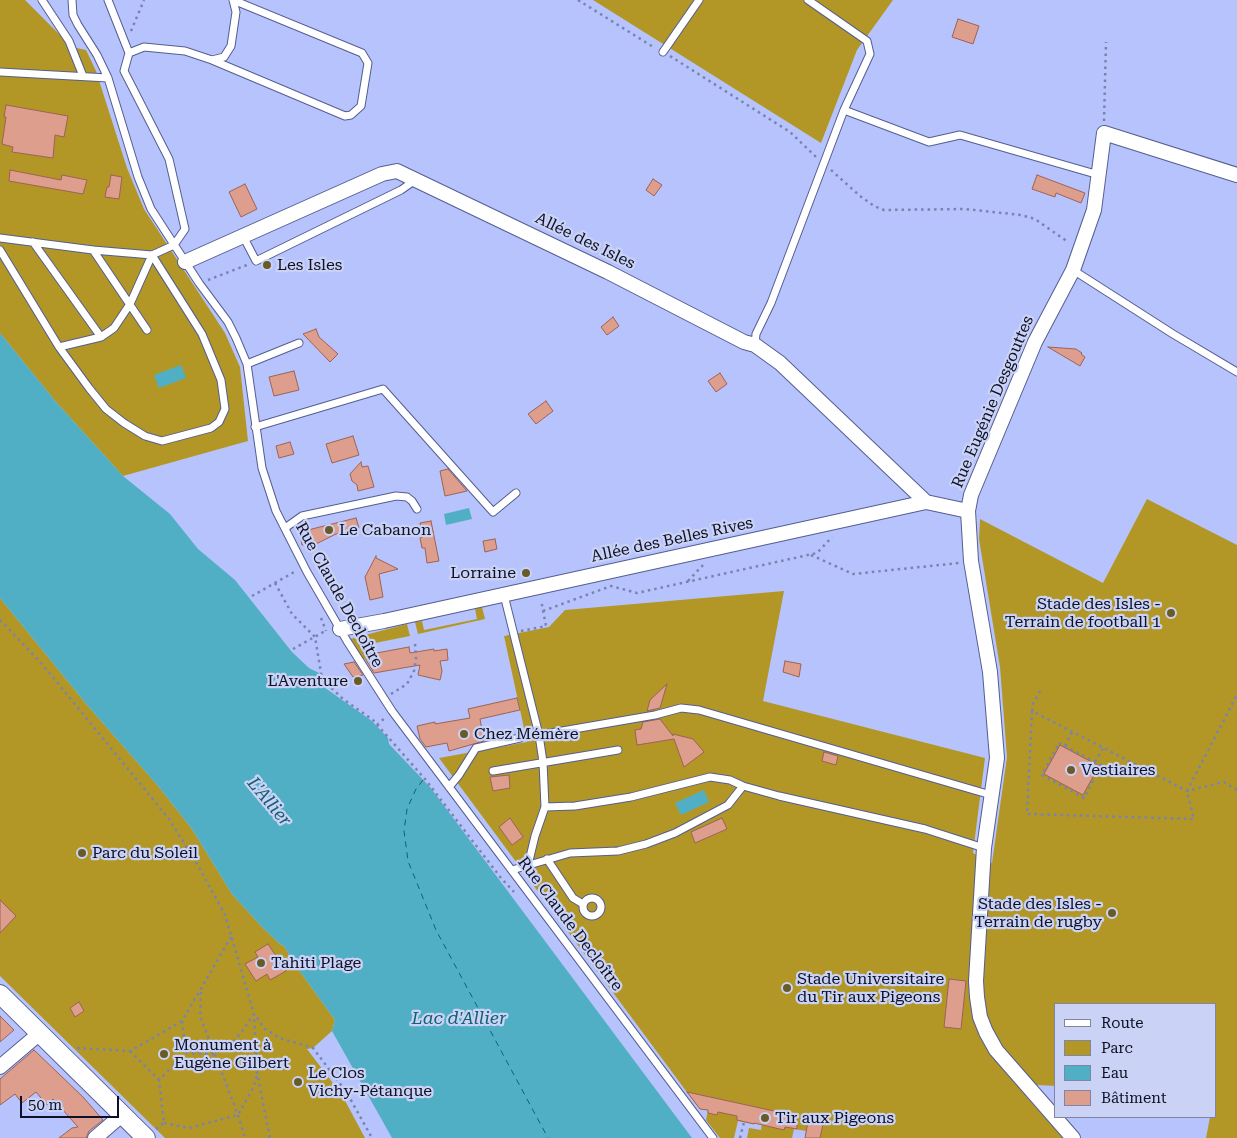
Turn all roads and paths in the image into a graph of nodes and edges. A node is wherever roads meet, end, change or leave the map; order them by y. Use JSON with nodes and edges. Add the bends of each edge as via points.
{"nodes":[{"id":1,"x":42,"y":0,"type":"edge"},
{"id":2,"x":72,"y":0,"type":"edge"},
{"id":3,"x":108,"y":0,"type":"edge"},
{"id":4,"x":144,"y":0,"type":"edge"},
{"id":5,"x":233,"y":0,"type":"edge"},
{"id":6,"x":699,"y":0,"type":"edge"},
{"id":7,"x":808,"y":0,"type":"edge"},
{"id":8,"x":1106,"y":42,"type":"dead end"},
{"id":9,"x":664,"y":52,"type":"dead end"},
{"id":10,"x":128,"y":53,"type":"junction"},
{"id":11,"x":212,"y":60,"type":"junction"},
{"id":12,"x":0,"y":72,"type":"edge"},
{"id":13,"x":83,"y":76,"type":"junction"},
{"id":14,"x":108,"y":78,"type":"junction"},
{"id":15,"x":844,"y":110,"type":"junction"},
{"id":16,"x":1104,"y":133,"type":"junction"},
{"id":17,"x":1099,"y":175,"type":"junction"},
{"id":18,"x":1237,"y":175,"type":"edge"},
{"id":19,"x":414,"y":178,"type":"junction"},
{"id":20,"x":243,"y":236,"type":"junction"},
{"id":21,"x":0,"y":238,"type":"edge"},
{"id":22,"x":33,"y":242,"type":"junction"},
{"id":23,"x":174,"y":245,"type":"junction"},
{"id":24,"x":0,"y":250,"type":"edge"},
{"id":25,"x":93,"y":250,"type":"junction"},
{"id":26,"x":152,"y":255,"type":"junction"},
{"id":27,"x":256,"y":261,"type":"junction"},
{"id":28,"x":185,"y":262,"type":"junction"},
{"id":29,"x":1073,"y":270,"type":"junction"},
{"id":30,"x":200,"y":283,"type":"junction"},
{"id":31,"x":130,"y":304,"type":"junction"},
{"id":32,"x":147,"y":330,"type":"dead end"},
{"id":33,"x":101,"y":337,"type":"junction"},
{"id":34,"x":299,"y":343,"type":"dead end"},
{"id":35,"x":755,"y":345,"type":"junction"},
{"id":36,"x":59,"y":347,"type":"junction"},
{"id":37,"x":246,"y":364,"type":"junction"},
{"id":38,"x":1237,"y":372,"type":"edge"},
{"id":39,"x":255,"y":426,"type":"junction"},
{"id":40,"x":516,"y":493,"type":"dead end"},
{"id":41,"x":926,"y":502,"type":"junction"},
{"id":42,"x":417,"y":509,"type":"dead end"},
{"id":43,"x":968,"y":511,"type":"junction"},
{"id":44,"x":842,"y":520,"type":"junction"},
{"id":45,"x":285,"y":528,"type":"junction"},
{"id":46,"x":810,"y":555,"type":"junction"},
{"id":47,"x":971,"y":561,"type":"junction"},
{"id":48,"x":706,"y":562,"type":"dead end"},
{"id":49,"x":294,"y":572,"type":"dead end"},
{"id":50,"x":687,"y":582,"type":"junction"},
{"id":51,"x":275,"y":583,"type":"junction"},
{"id":52,"x":504,"y":595,"type":"junction"},
{"id":53,"x":252,"y":596,"type":"dead end"},
{"id":54,"x":543,"y":611,"type":"dead end"},
{"id":55,"x":0,"y":620,"type":"edge"},
{"id":56,"x":333,"y":630,"type":"junction"},
{"id":57,"x":315,"y":637,"type":"junction"},
{"id":58,"x":415,"y":643,"type":"dead end"},
{"id":59,"x":293,"y":649,"type":"dead end"},
{"id":60,"x":1040,"y":690,"type":"dead end"},
{"id":61,"x":1237,"y":695,"type":"edge"},
{"id":62,"x":384,"y":699,"type":"junction"},
{"id":63,"x":1032,"y":711,"type":"junction"},
{"id":64,"x":1072,"y":732,"type":"junction"},
{"id":65,"x":539,"y":734,"type":"junction"},
{"id":66,"x":520,"y":738,"type":"dead end"},
{"id":67,"x":1065,"y":746,"type":"junction"},
{"id":68,"x":1103,"y":748,"type":"junction"},
{"id":69,"x":618,"y":750,"type":"dead end"},
{"id":70,"x":543,"y":762,"type":"junction"},
{"id":71,"x":1095,"y":762,"type":"junction"},
{"id":72,"x":493,"y":771,"type":"dead end"},
{"id":73,"x":743,"y":786,"type":"junction"},
{"id":74,"x":449,"y":787,"type":"junction"},
{"id":75,"x":1237,"y":790,"type":"edge"},
{"id":76,"x":1187,"y":791,"type":"junction"},
{"id":77,"x":991,"y":795,"type":"junction"},
{"id":78,"x":546,"y":808,"type":"junction"},
{"id":79,"x":984,"y":848,"type":"junction"},
{"id":80,"x":547,"y":859,"type":"junction"},
{"id":81,"x":528,"y":865,"type":"junction"},
{"id":82,"x":512,"y":870,"type":"junction"},
{"id":83,"x":520,"y":898,"type":"dead end"},
{"id":84,"x":583,"y":904,"type":"dead end"},
{"id":85,"x":231,"y":937,"type":"junction"},
{"id":86,"x":201,"y":990,"type":"junction"},
{"id":87,"x":0,"y":994,"type":"edge"},
{"id":88,"x":254,"y":1014,"type":"junction"},
{"id":89,"x":182,"y":1021,"type":"junction"},
{"id":90,"x":40,"y":1033,"type":"junction"},
{"id":91,"x":71,"y":1047,"type":"dead end"},
{"id":92,"x":130,"y":1051,"type":"junction"},
{"id":93,"x":186,"y":1054,"type":"junction"},
{"id":94,"x":214,"y":1054,"type":"junction"},
{"id":95,"x":0,"y":1067,"type":"edge"},
{"id":96,"x":257,"y":1072,"type":"junction"},
{"id":97,"x":159,"y":1080,"type":"junction"},
{"id":98,"x":123,"y":1114,"type":"junction"},
{"id":99,"x":238,"y":1115,"type":"junction"},
{"id":100,"x":1054,"y":1116,"type":"edge"},
{"id":101,"x":1056,"y":1118,"type":"edge"},
{"id":102,"x":744,"y":1122,"type":"dead end"},
{"id":103,"x":164,"y":1123,"type":"junction"},
{"id":104,"x":150,"y":1134,"type":"edge"},
{"id":105,"x":95,"y":1138,"type":"edge"},
{"id":106,"x":245,"y":1138,"type":"edge"},
{"id":107,"x":270,"y":1138,"type":"edge"},
{"id":108,"x":372,"y":1138,"type":"edge"},
{"id":109,"x":713,"y":1138,"type":"edge"},
{"id":110,"x":740,"y":1138,"type":"edge"},
{"id":111,"x":1073,"y":1138,"type":"edge"}],
"edges":[{"from":1,"to":13,"type":"lane","via":[[69,40]]},
{"from":2,"to":14,"type":"lane","name":"Rue Claude Decloître","via":[[78,25]]},
{"from":3,"to":10,"type":"lane"},
{"from":4,"to":10,"type":"path","via":[[128,38]]},
{"from":5,"to":11,"type":"lane","via":[[236,12],[231,46],[224,57]]},
{"from":5,"to":11,"type":"lane","via":[[362,53],[368,63],[361,106],[345,116]]},
{"from":6,"to":9,"type":"lane"},
{"from":7,"to":15,"type":"lane","via":[[867,41],[870,54]]},
{"from":8,"to":16,"type":"path"},
{"from":10,"to":11,"type":"lane","via":[[144,47],[185,51]]},
{"from":10,"to":23,"type":"lane","via":[[124,71],[170,159],[185,229]]},
{"from":12,"to":13,"type":"lane"},
{"from":13,"to":14,"type":"lane"},
{"from":14,"to":23,"type":"lane","name":"Rue Claude Decloître","via":[[151,209]]},
{"from":15,"to":17,"type":"lane","via":[[929,142],[960,135]]},
{"from":15,"to":35,"type":"lane","via":[[772,302],[756,334]]},
{"from":16,"to":17,"type":"street","name":"Rue Eugénie Desgouttes"},
{"from":16,"to":18,"type":"street"},
{"from":17,"to":29,"type":"street","name":"Rue Eugénie Desgouttes","via":[[1094,210]]},
{"from":19,"to":20,"type":"street","name":"Allée des Isles","via":[[397,170],[382,174]]},
{"from":19,"to":27,"type":"lane","via":[[401,190]]},
{"from":19,"to":35,"type":"street","name":"Allée des Isles"},
{"from":20,"to":27,"type":"lane"},
{"from":20,"to":28,"type":"street","name":"Allée des Isles"},
{"from":21,"to":22,"type":"lane"},
{"from":22,"to":25,"type":"lane"},
{"from":22,"to":33,"type":"lane"},
{"from":23,"to":26,"type":"lane"},
{"from":23,"to":28,"type":"lane","name":"Rue Claude Decloître"},
{"from":24,"to":36,"type":"lane"},
{"from":25,"to":26,"type":"lane"},
{"from":25,"to":31,"type":"lane"},
{"from":26,"to":31,"type":"lane"},
{"from":26,"to":36,"type":"lane","via":[[202,334],[221,380],[225,409],[219,422],[211,428],[162,441],[145,436],[106,408]]},
{"from":27,"to":30,"type":"path"},
{"from":28,"to":30,"type":"lane","name":"Rue Claude Decloître"},
{"from":29,"to":38,"type":"lane"},
{"from":29,"to":43,"type":"street","name":"Rue Eugénie Desgouttes","via":[[1035,342],[971,494]]},
{"from":30,"to":37,"type":"lane","name":"Rue Claude Decloître","via":[[228,322]]},
{"from":31,"to":32,"type":"lane"},
{"from":31,"to":33,"type":"lane","via":[[114,328]]},
{"from":33,"to":36,"type":"lane"},
{"from":34,"to":37,"type":"lane"},
{"from":35,"to":41,"type":"street","name":"Allée des Isles","via":[[780,363]]},
{"from":37,"to":39,"type":"lane","name":"Rue Claude Decloître"},
{"from":39,"to":40,"type":"lane","via":[[383,389],[493,512]]},
{"from":39,"to":45,"type":"lane","name":"Rue Claude Decloître","via":[[262,468]]},
{"from":41,"to":43,"type":"street","name":"Allée des Belles Rives"},
{"from":41,"to":44,"type":"street","name":"Allée des Belles Rives"},
{"from":42,"to":45,"type":"lane","via":[[407,497],[396,496],[302,516]]},
{"from":43,"to":47,"type":"street","name":"Rue Eugénie Desgouttes"},
{"from":44,"to":46,"type":"path","via":[[842,526],[817,553]]},
{"from":44,"to":52,"type":"street","name":"Allée des Belles Rives"},
{"from":45,"to":56,"type":"lane","name":"Rue Claude Decloître"},
{"from":46,"to":47,"type":"path","via":[[854,574]]},
{"from":46,"to":50,"type":"path"},
{"from":47,"to":77,"type":"street","name":"Rue Eugénie Desgouttes","via":[[990,672],[997,758]]},
{"from":48,"to":50,"type":"path"},
{"from":49,"to":51,"type":"path"},
{"from":50,"to":54,"type":"path","via":[[637,593],[611,586]]},
{"from":51,"to":53,"type":"path"},
{"from":51,"to":57,"type":"path","via":[[292,614]]},
{"from":52,"to":56,"type":"street","name":"Allée des Belles Rives"},
{"from":52,"to":65,"type":"lane"},
{"from":55,"to":85,"type":"path","via":[[42,664],[169,819],[225,915]]},
{"from":56,"to":57,"type":"path"},
{"from":56,"to":62,"type":"lane","name":"Rue Claude Decloître"},
{"from":57,"to":59,"type":"path"},
{"from":57,"to":83,"type":"path","via":[[322,679],[373,720]]},
{"from":58,"to":62,"type":"path","via":[[414,671],[407,684]]},
{"from":60,"to":63,"type":"path"},
{"from":61,"to":76,"type":"path"},
{"from":62,"to":74,"type":"lane","name":"Rue Claude Decloître"},
{"from":63,"to":64,"type":"path"},
{"from":63,"to":76,"type":"path","via":[[1027,814],[1194,819]]},
{"from":64,"to":67,"type":"path"},
{"from":64,"to":68,"type":"path"},
{"from":65,"to":70,"type":"lane"},
{"from":65,"to":77,"type":"lane","via":[[681,708],[699,710]]},
{"from":66,"to":74,"type":"lane","via":[[476,748]]},
{"from":67,"to":71,"type":"path"},
{"from":67,"to":71,"type":"path","via":[[1059,743],[1042,775],[1084,798],[1101,765]]},
{"from":68,"to":71,"type":"path"},
{"from":68,"to":76,"type":"path"},
{"from":69,"to":70,"type":"lane"},
{"from":70,"to":72,"type":"lane"},
{"from":70,"to":78,"type":"lane"},
{"from":73,"to":78,"type":"lane","via":[[710,777],[631,797]]},
{"from":73,"to":79,"type":"lane","via":[[925,829]]},
{"from":73,"to":80,"type":"lane","via":[[728,805],[675,833],[646,844],[618,851],[570,853]]},
{"from":74,"to":82,"type":"lane","name":"Rue Claude Decloître"},
{"from":75,"to":76,"type":"path","via":[[1224,782]]},
{"from":77,"to":79,"type":"street","name":"Rue Eugénie Desgouttes"},
{"from":78,"to":81,"type":"lane"},
{"from":79,"to":100,"type":"street","name":"Rue Eugénie Desgouttes","via":[[976,981],[980,1016],[996,1050]]},
{"from":80,"to":81,"type":"lane"},
{"from":80,"to":84,"type":"lane","via":[[573,898]]},
{"from":81,"to":82,"type":"lane"},
{"from":82,"to":109,"type":"lane","name":"Rue Claude Decloître"},
{"from":85,"to":86,"type":"path"},
{"from":85,"to":88,"type":"path"},
{"from":86,"to":89,"type":"path"},
{"from":86,"to":94,"type":"path","via":[[200,1016]]},
{"from":87,"to":90,"type":"street"},
{"from":88,"to":94,"type":"path","via":[[230,1046]]},
{"from":88,"to":96,"type":"path"},
{"from":88,"to":108,"type":"path","via":[[265,1029],[280,1038],[313,1048],[347,1093]]},
{"from":89,"to":92,"type":"path"},
{"from":89,"to":93,"type":"path"},
{"from":90,"to":95,"type":"street"},
{"from":90,"to":98,"type":"street"},
{"from":91,"to":92,"type":"path"},
{"from":92,"to":97,"type":"path"},
{"from":93,"to":94,"type":"path"},
{"from":93,"to":97,"type":"path"},
{"from":94,"to":99,"type":"path"},
{"from":96,"to":99,"type":"path","via":[[253,1088]]},
{"from":96,"to":107,"type":"path"},
{"from":97,"to":103,"type":"path"},
{"from":98,"to":104,"type":"street"},
{"from":98,"to":105,"type":"street"},
{"from":99,"to":103,"type":"path","via":[[189,1128]]},
{"from":99,"to":106,"type":"path"},
{"from":101,"to":111,"type":"street","name":"Rue Eugénie Desgouttes"},
{"from":102,"to":110,"type":"path"},
{"from":103,"to":104,"type":"path"}]}
